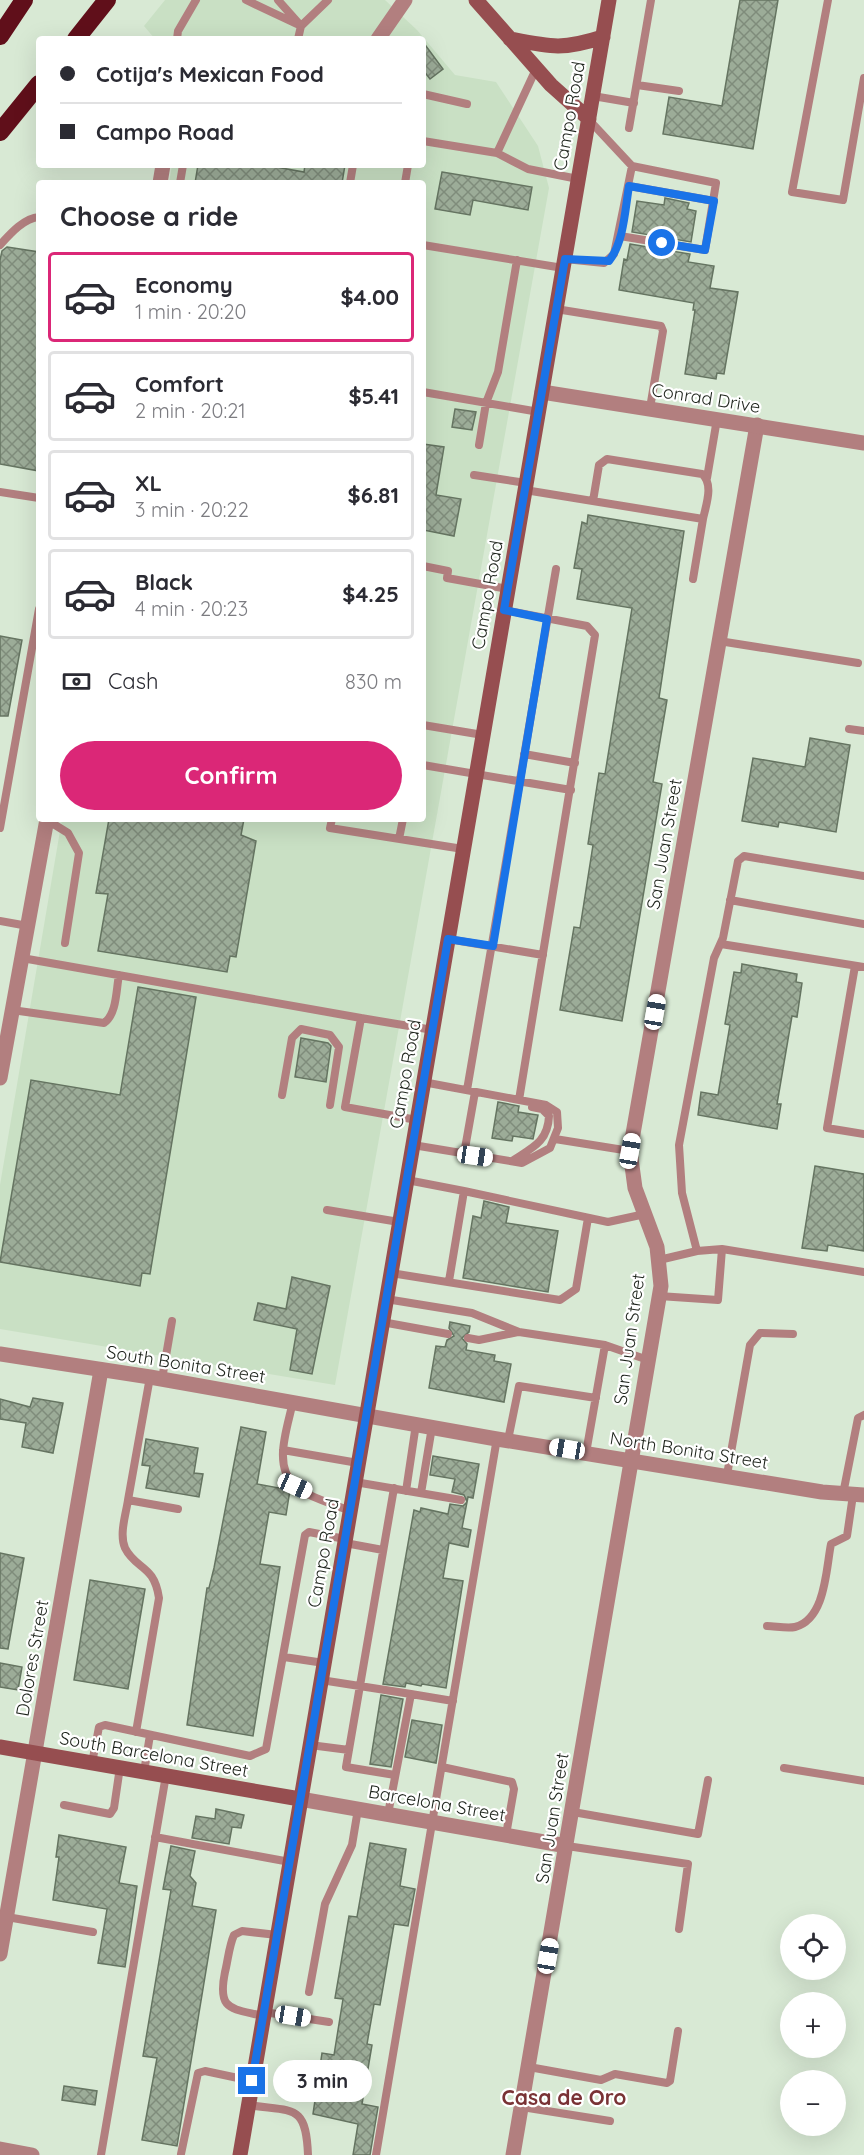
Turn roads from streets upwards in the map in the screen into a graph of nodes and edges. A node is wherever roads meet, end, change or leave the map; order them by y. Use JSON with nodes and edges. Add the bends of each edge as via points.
{"nodes":[{"id":1,"x":24,"y":0,"type":"edge"},
{"id":2,"x":107,"y":0,"type":"edge"},
{"id":3,"x":405,"y":0,"type":"edge"},
{"id":4,"x":476,"y":0,"type":"edge"},
{"id":5,"x":609,"y":0,"type":"edge"},
{"id":6,"x":0,"y":36,"type":"edge"},
{"id":7,"x":77,"y":36,"type":"edge"},
{"id":8,"x":380,"y":36,"type":"edge"},
{"id":9,"x":603,"y":37,"type":"junction"},
{"id":10,"x":510,"y":39,"type":"junction"},
{"id":11,"x":36,"y":88,"type":"edge"},
{"id":12,"x":589,"y":119,"type":"junction"},
{"id":13,"x":0,"y":132,"type":"edge"},
{"id":14,"x":542,"y":392,"type":"junction"},
{"id":15,"x":757,"y":425,"type":"junction"},
{"id":16,"x":864,"y":443,"type":"edge"},
{"id":17,"x":47,"y":822,"type":"edge"},
{"id":18,"x":0,"y":1078,"type":"edge"},
{"id":19,"x":0,"y":1354,"type":"edge"},
{"id":20,"x":101,"y":1370,"type":"junction"},
{"id":21,"x":366,"y":1414,"type":"junction"},
{"id":22,"x":630,"y":1460,"type":"junction"},
{"id":23,"x":853,"y":1495,"type":"edge"},
{"id":24,"x":0,"y":1747,"type":"edge"},
{"id":25,"x":34,"y":1753,"type":"junction"},
{"id":26,"x":300,"y":1799,"type":"junction"},
{"id":27,"x":567,"y":1846,"type":"junction"},
{"id":28,"x":0,"y":1954,"type":"edge"},
{"id":29,"x":0,"y":2149,"type":"edge"},
{"id":30,"x":32,"y":2155,"type":"edge"},
{"id":31,"x":240,"y":2155,"type":"edge"},
{"id":32,"x":513,"y":2155,"type":"edge"}],
"edges":[{"from":1,"to":6,"type":"highway"},
{"from":2,"to":7,"type":"highway"},
{"from":3,"to":8,"type":"street"},
{"from":4,"to":10,"type":"main road"},
{"from":5,"to":9,"type":"main road","name":"Campo Road"},
{"from":9,"to":10,"type":"main road","via":[[560,48]]},
{"from":9,"to":12,"type":"main road","name":"Campo Road"},
{"from":10,"to":12,"type":"main road"},
{"from":11,"to":13,"type":"highway"},
{"from":12,"to":14,"type":"main road","name":"Campo Road"},
{"from":14,"to":15,"type":"street","name":"Conrad Drive"},
{"from":14,"to":21,"type":"main road","name":"Campo Road"},
{"from":15,"to":16,"type":"street","name":"Conrad Drive"},
{"from":15,"to":22,"type":"street","name":"San Juan Street","via":[[630,1151],[635,1188],[659,1260],[659,1296]]},
{"from":17,"to":18,"type":"street"},
{"from":19,"to":20,"type":"street","name":"South Bonita Street"},
{"from":20,"to":21,"type":"street","name":"South Bonita Street"},
{"from":20,"to":25,"type":"street","name":"Dolores Street"},
{"from":21,"to":22,"type":"street","name":"North Bonita Street"},
{"from":21,"to":26,"type":"main road","name":"Campo Road"},
{"from":22,"to":23,"type":"street","name":"North Bonita Street"},
{"from":22,"to":27,"type":"street","name":"San Juan Street"},
{"from":24,"to":25,"type":"main road","name":"South Barcelona Street"},
{"from":25,"to":26,"type":"main road","name":"South Barcelona Street"},
{"from":25,"to":28,"type":"street","name":"Dolores Street"},
{"from":26,"to":27,"type":"street","name":"Barcelona Street"},
{"from":26,"to":31,"type":"main road","name":"Campo Road"},
{"from":27,"to":32,"type":"street","name":"San Juan Street"},
{"from":29,"to":30,"type":"street"}]}
